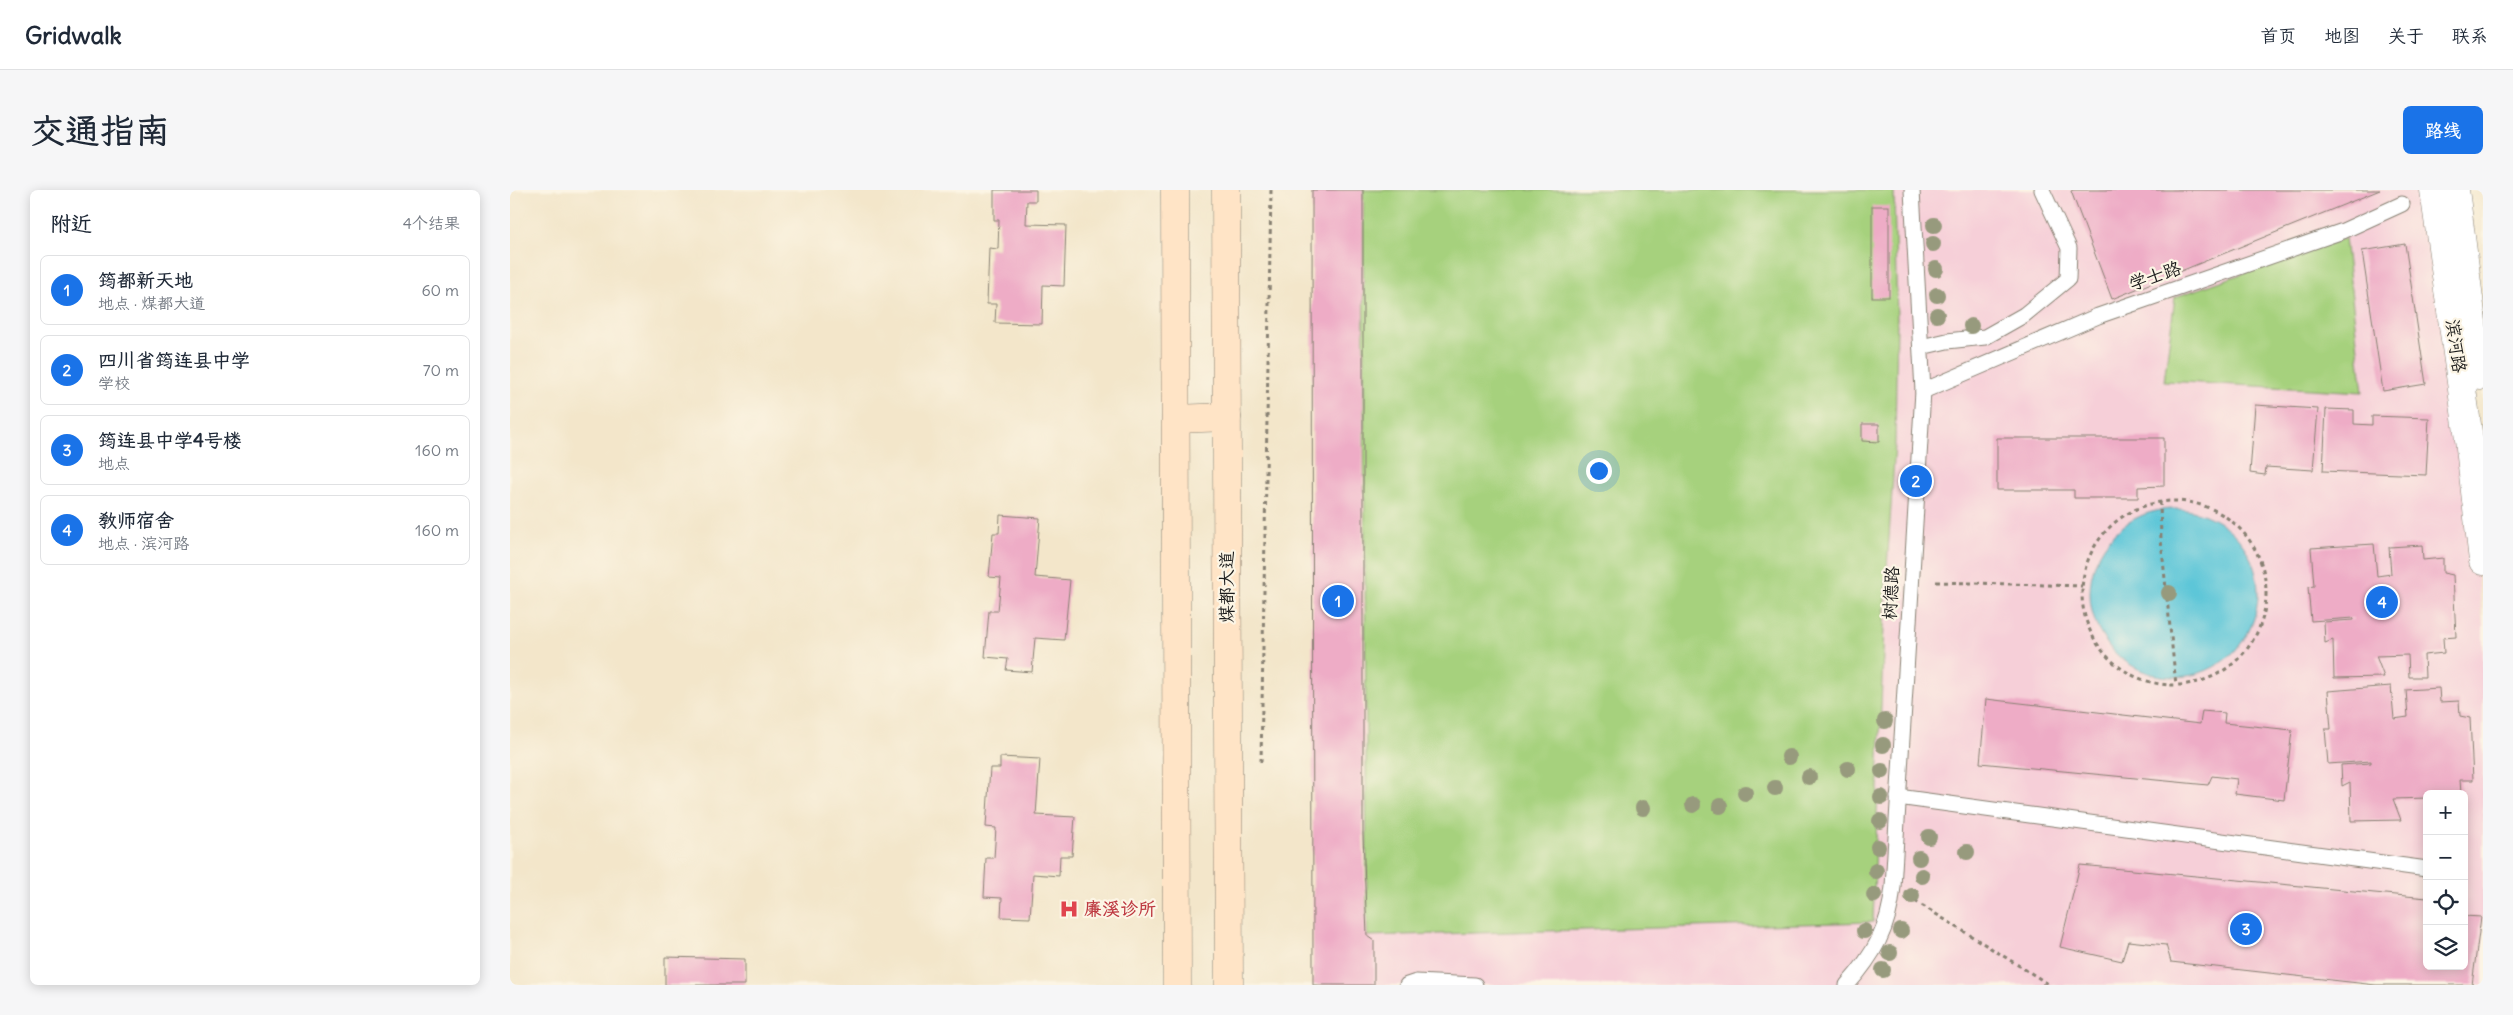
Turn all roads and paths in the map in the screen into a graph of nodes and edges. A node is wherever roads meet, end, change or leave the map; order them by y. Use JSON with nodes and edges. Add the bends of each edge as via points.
{"nodes":[{"id":1,"x":1175,"y":190,"type":"edge"},
{"id":2,"x":1226,"y":190,"type":"edge"},
{"id":3,"x":1271,"y":190,"type":"edge"},
{"id":4,"x":1912,"y":190,"type":"edge"},
{"id":5,"x":2042,"y":190,"type":"edge"},
{"id":6,"x":2434,"y":190,"type":"edge"},
{"id":7,"x":2455,"y":190,"type":"edge"},
{"id":8,"x":2402,"y":204,"type":"dead end"},
{"id":9,"x":1921,"y":347,"type":"junction"},
{"id":10,"x":1923,"y":391,"type":"junction"},
{"id":11,"x":2483,"y":407,"type":"edge"},
{"id":12,"x":1227,"y":417,"type":"junction"},
{"id":13,"x":1176,"y":418,"type":"junction"},
{"id":14,"x":2160,"y":502,"type":"junction"},
{"id":15,"x":2483,"y":561,"type":"edge"},
{"id":16,"x":1911,"y":582,"type":"junction"},
{"id":17,"x":2083,"y":586,"type":"junction"},
{"id":18,"x":2176,"y":686,"type":"junction"},
{"id":19,"x":1261,"y":764,"type":"dead end"},
{"id":20,"x":1898,"y":797,"type":"junction"},
{"id":21,"x":2423,"y":868,"type":"edge"},
{"id":22,"x":1893,"y":887,"type":"junction"},
{"id":23,"x":1177,"y":985,"type":"edge"},
{"id":24,"x":1229,"y":985,"type":"edge"},
{"id":25,"x":1407,"y":985,"type":"edge"},
{"id":26,"x":1475,"y":985,"type":"edge"},
{"id":27,"x":1846,"y":985,"type":"edge"},
{"id":28,"x":2050,"y":985,"type":"edge"}],
"edges":[{"from":1,"to":13,"type":"main road"},
{"from":2,"to":12,"type":"main road","name":"煤都大道"},
{"from":3,"to":19,"type":"path"},
{"from":4,"to":9,"type":"lane","name":"树德路"},
{"from":5,"to":9,"type":"lane","via":[[2069,248],[2068,279],[2024,315],[1985,337]]},
{"from":6,"to":15,"type":"street","name":"滨河路"},
{"from":7,"to":11,"type":"street","name":"滨河路"},
{"from":8,"to":10,"type":"lane","name":"学士路","via":[[2344,231],[2098,316]]},
{"from":9,"to":10,"type":"lane","name":"树德路"},
{"from":10,"to":16,"type":"lane","name":"树德路"},
{"from":12,"to":13,"type":"main road"},
{"from":12,"to":24,"type":"main road","name":"煤都大道"},
{"from":13,"to":23,"type":"main road"},
{"from":14,"to":17,"type":"path","via":[[2118,520],[2100,538],[2088,561]]},
{"from":14,"to":18,"type":"path"},
{"from":14,"to":18,"type":"path","via":[[2189,502],[2213,509],[2234,522],[2251,541],[2262,564],[2267,589],[2264,614],[2255,638],[2244,654],[2213,677]]},
{"from":16,"to":17,"type":"path"},
{"from":16,"to":20,"type":"lane","name":"树德路"},
{"from":17,"to":18,"type":"path","via":[[2087,624],[2107,656],[2138,679]]},
{"from":20,"to":21,"type":"lane"},
{"from":20,"to":22,"type":"lane","name":"树德路"},
{"from":22,"to":27,"type":"lane","name":"树德路","via":[[1885,930]]},
{"from":22,"to":28,"type":"path"},
{"from":25,"to":26,"type":"lane","via":[[1416,982]]}]}
